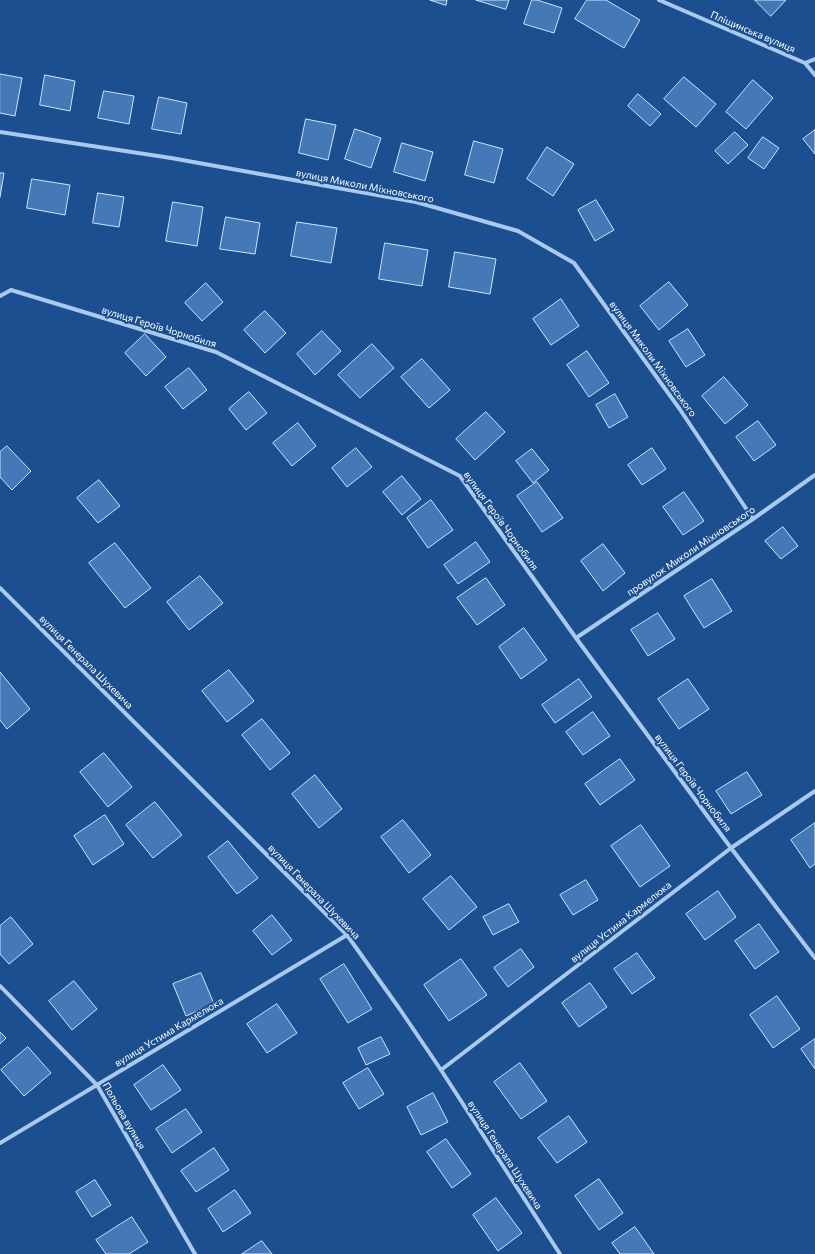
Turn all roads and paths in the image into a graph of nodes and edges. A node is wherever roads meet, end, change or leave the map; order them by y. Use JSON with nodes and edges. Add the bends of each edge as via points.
{"nodes":[{"id":1,"x":659,"y":0,"type":"edge"},
{"id":2,"x":815,"y":59,"type":"edge"},
{"id":3,"x":805,"y":63,"type":"junction"},
{"id":4,"x":815,"y":75,"type":"edge"},
{"id":5,"x":0,"y":132,"type":"edge"},
{"id":6,"x":0,"y":296,"type":"edge"},
{"id":7,"x":815,"y":475,"type":"edge"},
{"id":8,"x":753,"y":519,"type":"junction"},
{"id":9,"x":0,"y":588,"type":"edge"},
{"id":10,"x":576,"y":638,"type":"junction"},
{"id":11,"x":815,"y":791,"type":"edge"},
{"id":12,"x":731,"y":848,"type":"junction"},
{"id":13,"x":347,"y":935,"type":"junction"},
{"id":14,"x":815,"y":958,"type":"edge"},
{"id":15,"x":0,"y":986,"type":"edge"},
{"id":16,"x":441,"y":1070,"type":"junction"},
{"id":17,"x":97,"y":1085,"type":"junction"},
{"id":18,"x":0,"y":1143,"type":"edge"},
{"id":19,"x":195,"y":1254,"type":"edge"},
{"id":20,"x":560,"y":1254,"type":"edge"}],
"edges":[{"from":1,"to":3,"type":"street","name":"Пліщинська вулиця"},
{"from":2,"to":3,"type":"street"},
{"from":3,"to":4,"type":"street","name":"Пліщинська вулиця"},
{"from":5,"to":8,"type":"street","name":"вулиця Миколи Міхновського","via":[[171,158],[416,202],[518,231],[574,263],[679,408]]},
{"from":6,"to":10,"type":"street","name":"вулиця Героїв Чорнобиля","via":[[10,290],[216,352],[460,476]]},
{"from":7,"to":8,"type":"street","name":"провулок Миколи Міхновського"},
{"from":8,"to":10,"type":"street","name":"провулок Миколи Міхновського"},
{"from":9,"to":13,"type":"street","name":"вулиця Генерала Шухевича"},
{"from":10,"to":12,"type":"street","name":"вулиця Героїв Чорнобиля"},
{"from":11,"to":12,"type":"street","name":"вулиця Устима Кармелюка"},
{"from":12,"to":14,"type":"street","name":"вулиця Героїв Чорнобиля"},
{"from":12,"to":16,"type":"street","name":"вулиця Устима Кармелюка"},
{"from":13,"to":16,"type":"street","name":"вулиця Генерала Шухевича"},
{"from":13,"to":17,"type":"street","name":"вулиця Устима Кармелюка"},
{"from":15,"to":17,"type":"street","name":"Польова вулиця"},
{"from":16,"to":20,"type":"street","name":"вулиця Генерала Шухевича"},
{"from":17,"to":18,"type":"street","name":"вулиця Устима Кармелюка"},
{"from":17,"to":19,"type":"street","name":"Польова вулиця"}]}
